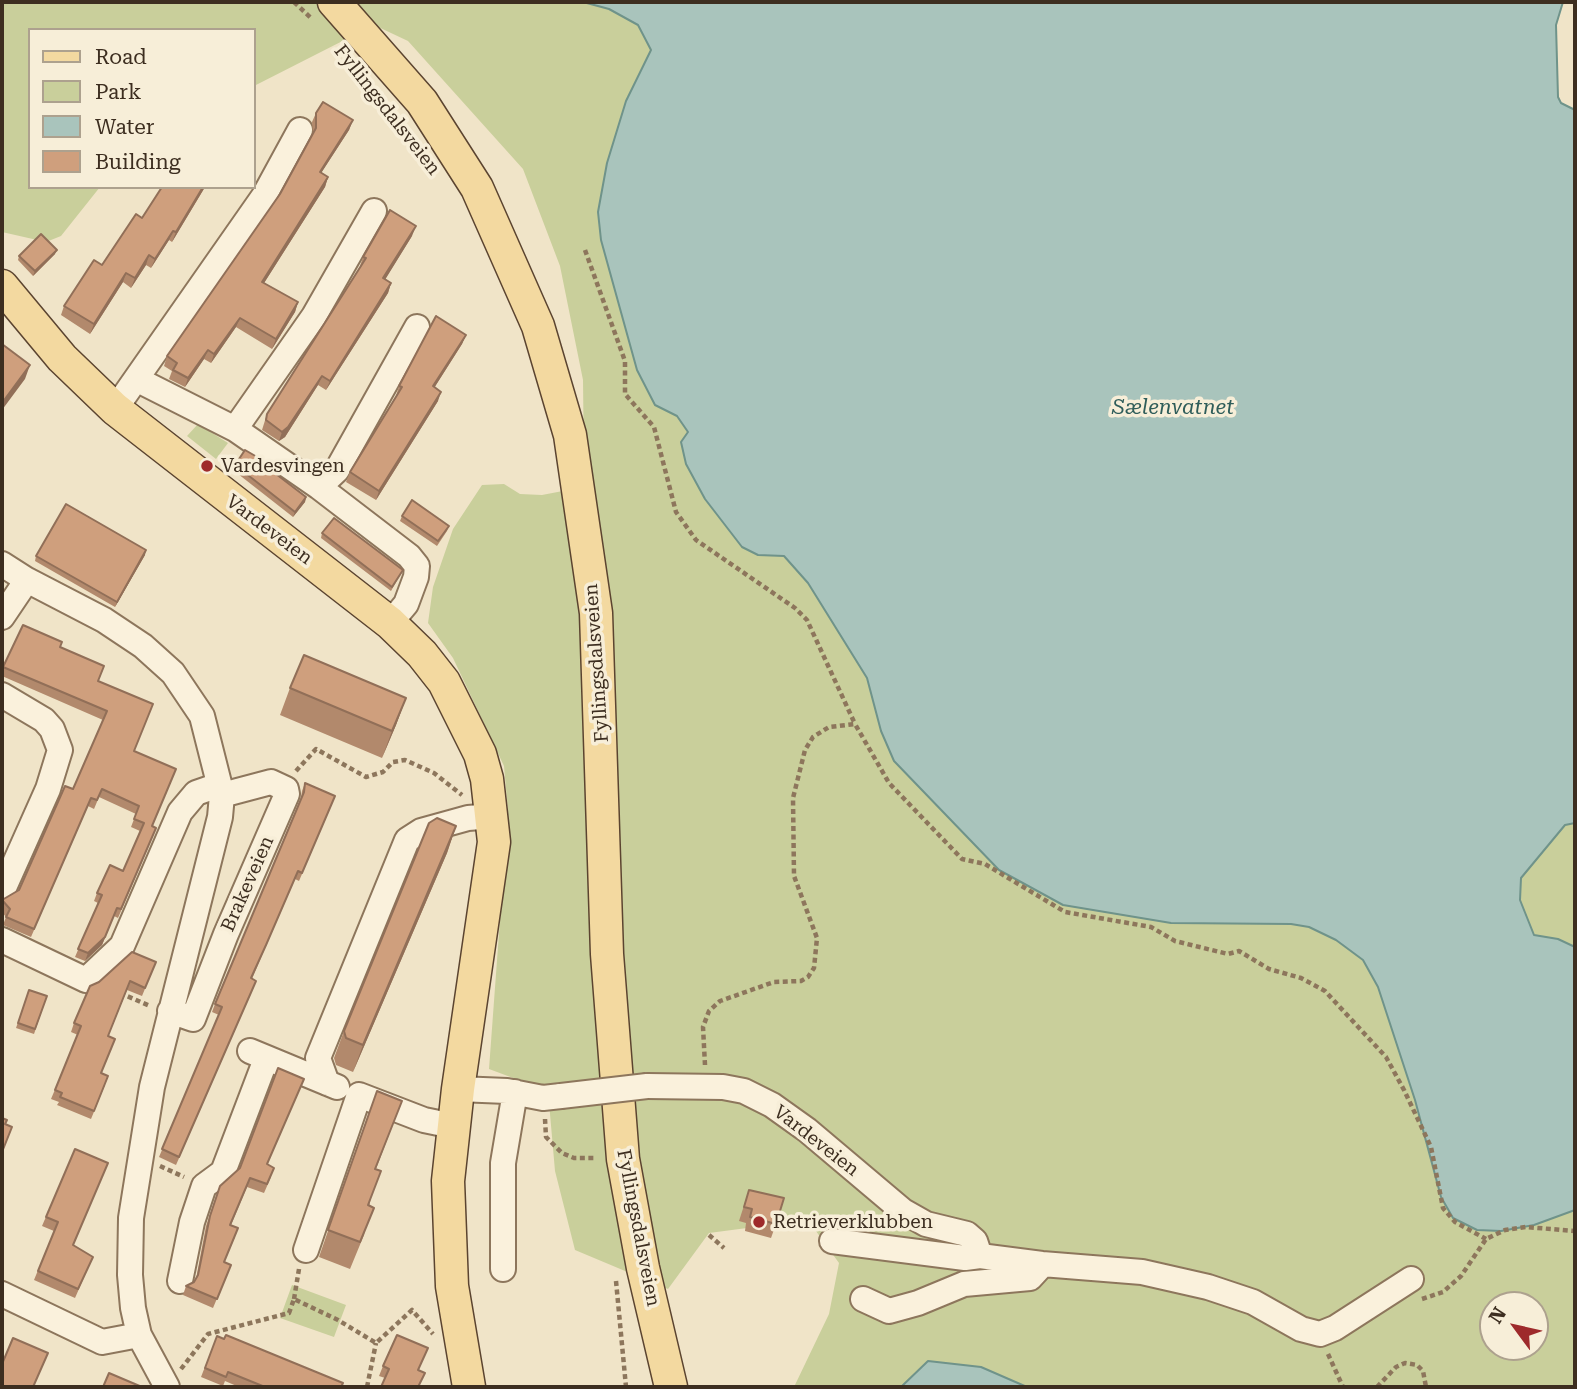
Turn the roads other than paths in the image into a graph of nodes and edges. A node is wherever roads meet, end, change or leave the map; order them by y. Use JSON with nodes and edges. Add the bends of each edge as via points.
{"nodes":[{"id":1,"x":323,"y":10,"type":"edge"},
{"id":2,"x":300,"y":130,"type":"dead end"},
{"id":3,"x":374,"y":211,"type":"dead end"},
{"id":4,"x":2,"y":286,"type":"edge"},
{"id":5,"x":417,"y":327,"type":"dead end"},
{"id":6,"x":138,"y":380,"type":"junction"},
{"id":7,"x":115,"y":410,"type":"junction"},
{"id":8,"x":234,"y":429,"type":"junction"},
{"id":9,"x":319,"y":487,"type":"junction"},
{"id":10,"x":2,"y":564,"type":"edge"},
{"id":11,"x":27,"y":580,"type":"junction"},
{"id":12,"x":2,"y":617,"type":"edge"},
{"id":13,"x":390,"y":623,"type":"junction"},
{"id":14,"x":2,"y":695,"type":"edge"},
{"id":15,"x":220,"y":790,"type":"junction"},
{"id":16,"x":485,"y":816,"type":"junction"},
{"id":17,"x":2,"y":892,"type":"edge"},
{"id":18,"x":2,"y":940,"type":"edge"},
{"id":19,"x":170,"y":1011,"type":"junction"},
{"id":20,"x":327,"y":1083,"type":"junction"},
{"id":21,"x":458,"y":1089,"type":"junction"},
{"id":22,"x":514,"y":1092,"type":"junction"},
{"id":23,"x":359,"y":1095,"type":"junction"},
{"id":24,"x":453,"y":1126,"type":"junction"},
{"id":25,"x":832,"y":1241,"type":"dead end"},
{"id":26,"x":306,"y":1250,"type":"road end"},
{"id":27,"x":980,"y":1256,"type":"junction"},
{"id":28,"x":1042,"y":1264,"type":"junction"},
{"id":29,"x":503,"y":1269,"type":"dead end"},
{"id":30,"x":1411,"y":1279,"type":"dead end"},
{"id":31,"x":180,"y":1281,"type":"dead end"},
{"id":32,"x":2,"y":1294,"type":"edge"},
{"id":33,"x":863,"y":1299,"type":"dead end"},
{"id":34,"x":139,"y":1335,"type":"junction"},
{"id":35,"x":166,"y":1385,"type":"edge"},
{"id":36,"x":469,"y":1387,"type":"edge"},
{"id":37,"x":671,"y":1387,"type":"edge"}],
"edges":[{"from":1,"to":37,"type":"main road","name":"Fyllingsdalsveien","via":[[422,102],[477,188],[538,326],[570,435],[596,613],[607,954],[623,1159]]},
{"from":2,"to":6,"type":"street","via":[[264,196]]},
{"from":3,"to":8,"type":"street","via":[[314,316]]},
{"from":4,"to":7,"type":"main road","name":"Vardeveien","via":[[62,358]]},
{"from":5,"to":9,"type":"street","via":[[337,470]]},
{"from":6,"to":7,"type":"street"},
{"from":6,"to":8,"type":"street"},
{"from":7,"to":13,"type":"main road","name":"Vardeveien"},
{"from":8,"to":9,"type":"street"},
{"from":9,"to":13,"type":"street","via":[[417,566],[406,604]]},
{"from":10,"to":11,"type":"street","name":"Brakeveien"},
{"from":11,"to":12,"type":"street"},
{"from":11,"to":15,"type":"street","name":"Brakeveien","via":[[104,620],[144,646],[173,673],[202,716]]},
{"from":13,"to":16,"type":"main road","name":"Vardeveien","via":[[422,654],[466,722],[487,779]]},
{"from":14,"to":17,"type":"street","via":[[44,720],[60,750],[48,789]]},
{"from":15,"to":18,"type":"street","via":[[196,793],[180,812],[122,946],[86,979]]},
{"from":15,"to":19,"type":"street","name":"Brakeveien","via":[[220,817]]},
{"from":15,"to":19,"type":"street","name":"Brakeveien","via":[[251,790],[267,782],[286,789],[286,800],[193,1020]]},
{"from":16,"to":20,"type":"street","via":[[412,835],[400,853],[318,1058]]},
{"from":16,"to":21,"type":"main road","name":"Vardeveien","via":[[494,842]]},
{"from":19,"to":34,"type":"street","name":"Brakeveien","via":[[131,1218],[130,1275]]},
{"from":20,"to":23,"type":"street"},
{"from":20,"to":31,"type":"street","via":[[258,1055],[223,1172],[204,1186]]},
{"from":21,"to":22,"type":"street","name":"Vardeveien"},
{"from":21,"to":24,"type":"main road","name":"Vardeveien"},
{"from":22,"to":27,"type":"street","name":"Vardeveien","bridge":true,"via":[[543,1098],[647,1086],[744,1091],[807,1130],[903,1211],[926,1224],[967,1234]]},
{"from":22,"to":29,"type":"street","via":[[503,1163]]},
{"from":23,"to":24,"type":"street"},
{"from":23,"to":26,"type":"street"},
{"from":24,"to":36,"type":"main road","name":"Vardeveien","via":[[447,1227]]},
{"from":25,"to":27,"type":"street","via":[[965,1258]]},
{"from":27,"to":28,"type":"street"},
{"from":28,"to":30,"type":"street","via":[[1142,1272],[1208,1287],[1253,1302],[1320,1334]]},
{"from":28,"to":33,"type":"street","via":[[1030,1278],[964,1284],[889,1311]]},
{"from":32,"to":34,"type":"street","via":[[102,1342]]},
{"from":34,"to":35,"type":"street","name":"Brakeveien"}]}
